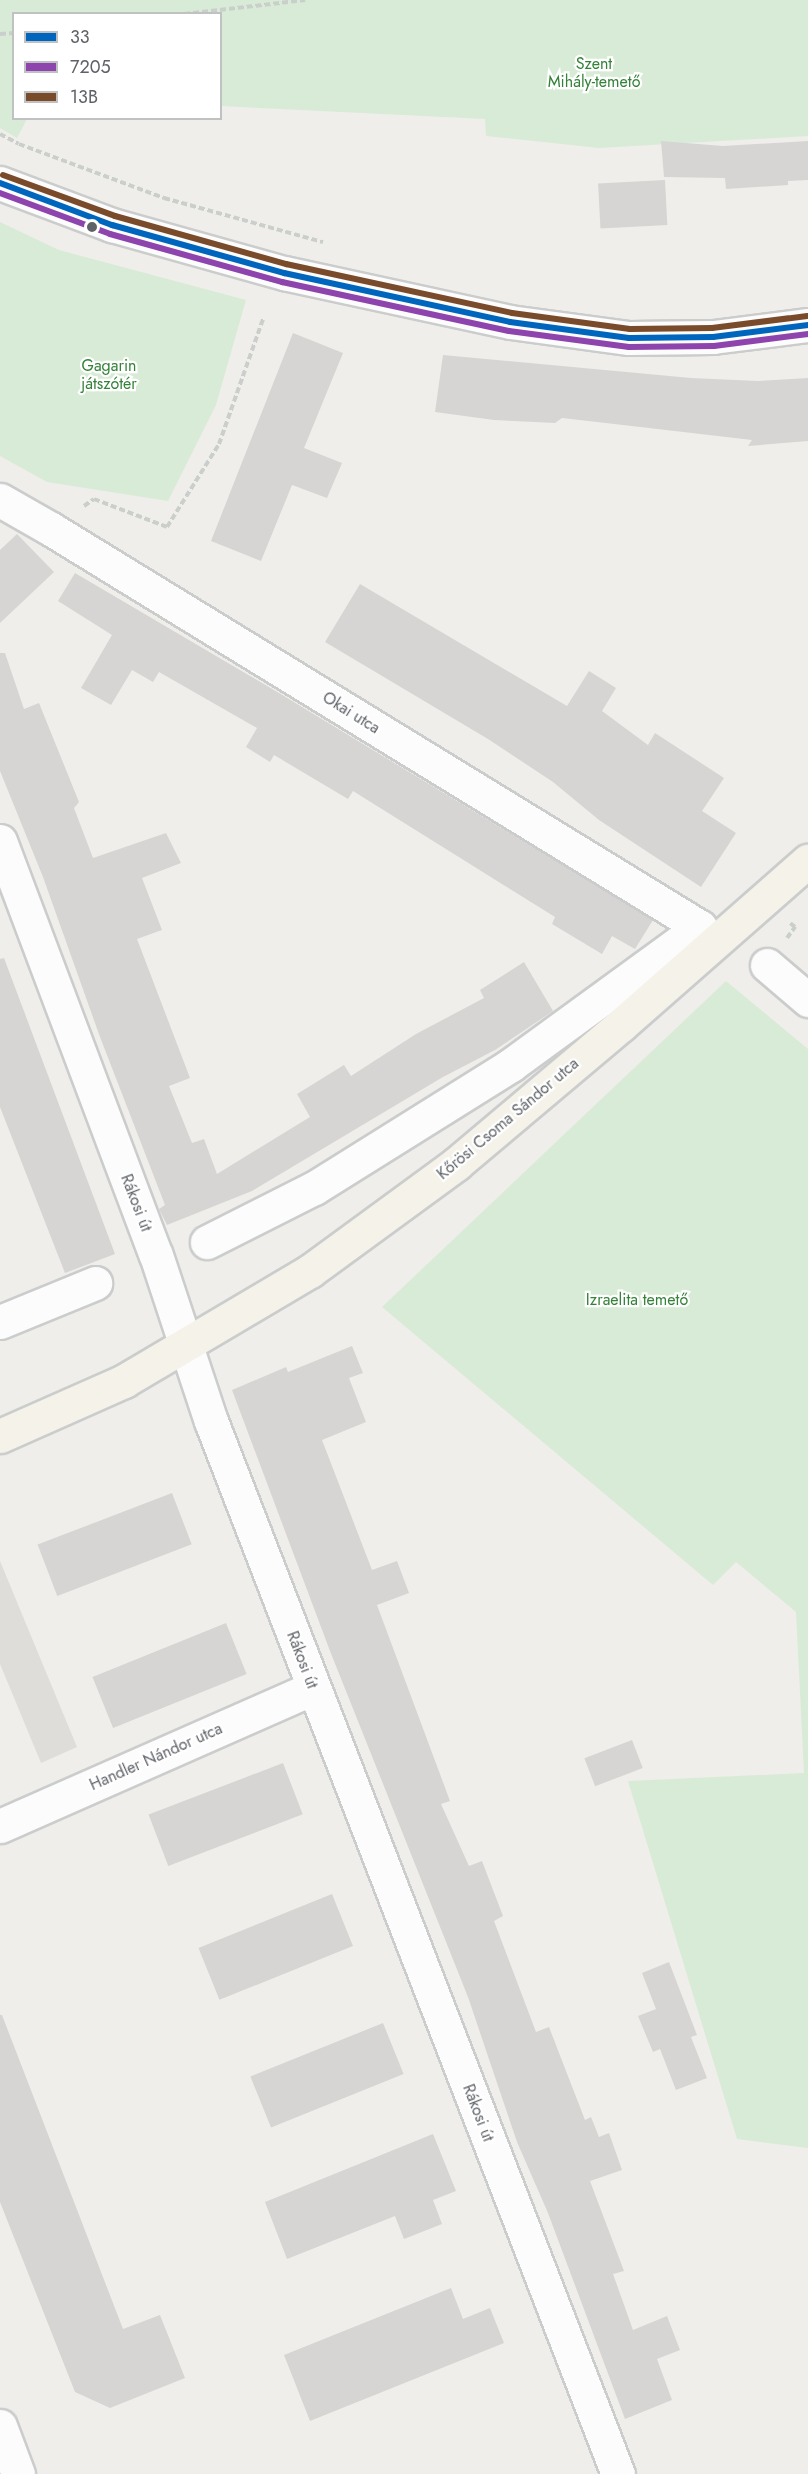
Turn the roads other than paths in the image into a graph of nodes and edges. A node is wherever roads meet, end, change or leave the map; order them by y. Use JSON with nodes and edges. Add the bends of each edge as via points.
{"nodes":[{"id":1,"x":0,"y":183,"type":"edge"},
{"id":2,"x":808,"y":325,"type":"edge"},
{"id":3,"x":0,"y":500,"type":"edge"},
{"id":4,"x":0,"y":841,"type":"edge"},
{"id":5,"x":808,"y":861,"type":"edge"},
{"id":6,"x":767,"y":964,"type":"dead end"},
{"id":7,"x":808,"y":1000,"type":"edge"},
{"id":8,"x":207,"y":1242,"type":"dead end"},
{"id":9,"x":95,"y":1283,"type":"dead end"},
{"id":10,"x":0,"y":1322,"type":"edge"},
{"id":11,"x":185,"y":1345,"type":"junction"},
{"id":12,"x":0,"y":1436,"type":"edge"},
{"id":13,"x":313,"y":1688,"type":"junction"},
{"id":14,"x":0,"y":1826,"type":"edge"},
{"id":15,"x":0,"y":2426,"type":"edge"},
{"id":16,"x":18,"y":2474,"type":"edge"},
{"id":17,"x":618,"y":2474,"type":"edge"}],
"edges":[{"from":1,"to":2,"type":"street","via":[[112,225],[284,273],[510,321],[629,338],[713,337]]},
{"from":3,"to":8,"type":"street","name":"Okai utca","via":[[700,927],[511,1065],[314,1188]]},
{"from":4,"to":11,"type":"street","name":"Rákosi út","via":[[156,1255]]},
{"from":5,"to":11,"type":"main road","name":"Kőrösi Csoma Sándor utca","via":[[456,1164],[310,1271]]},
{"from":6,"to":7,"type":"street"},
{"from":9,"to":10,"type":"street"},
{"from":11,"to":12,"type":"main road","name":"Kőrösi Csoma Sándor utca","via":[[124,1381]]},
{"from":11,"to":13,"type":"street","name":"Rákosi út"},
{"from":13,"to":14,"type":"street","name":"Handler Nándor utca"},
{"from":13,"to":17,"type":"street","name":"Rákosi út"},
{"from":15,"to":16,"type":"street"}]}
